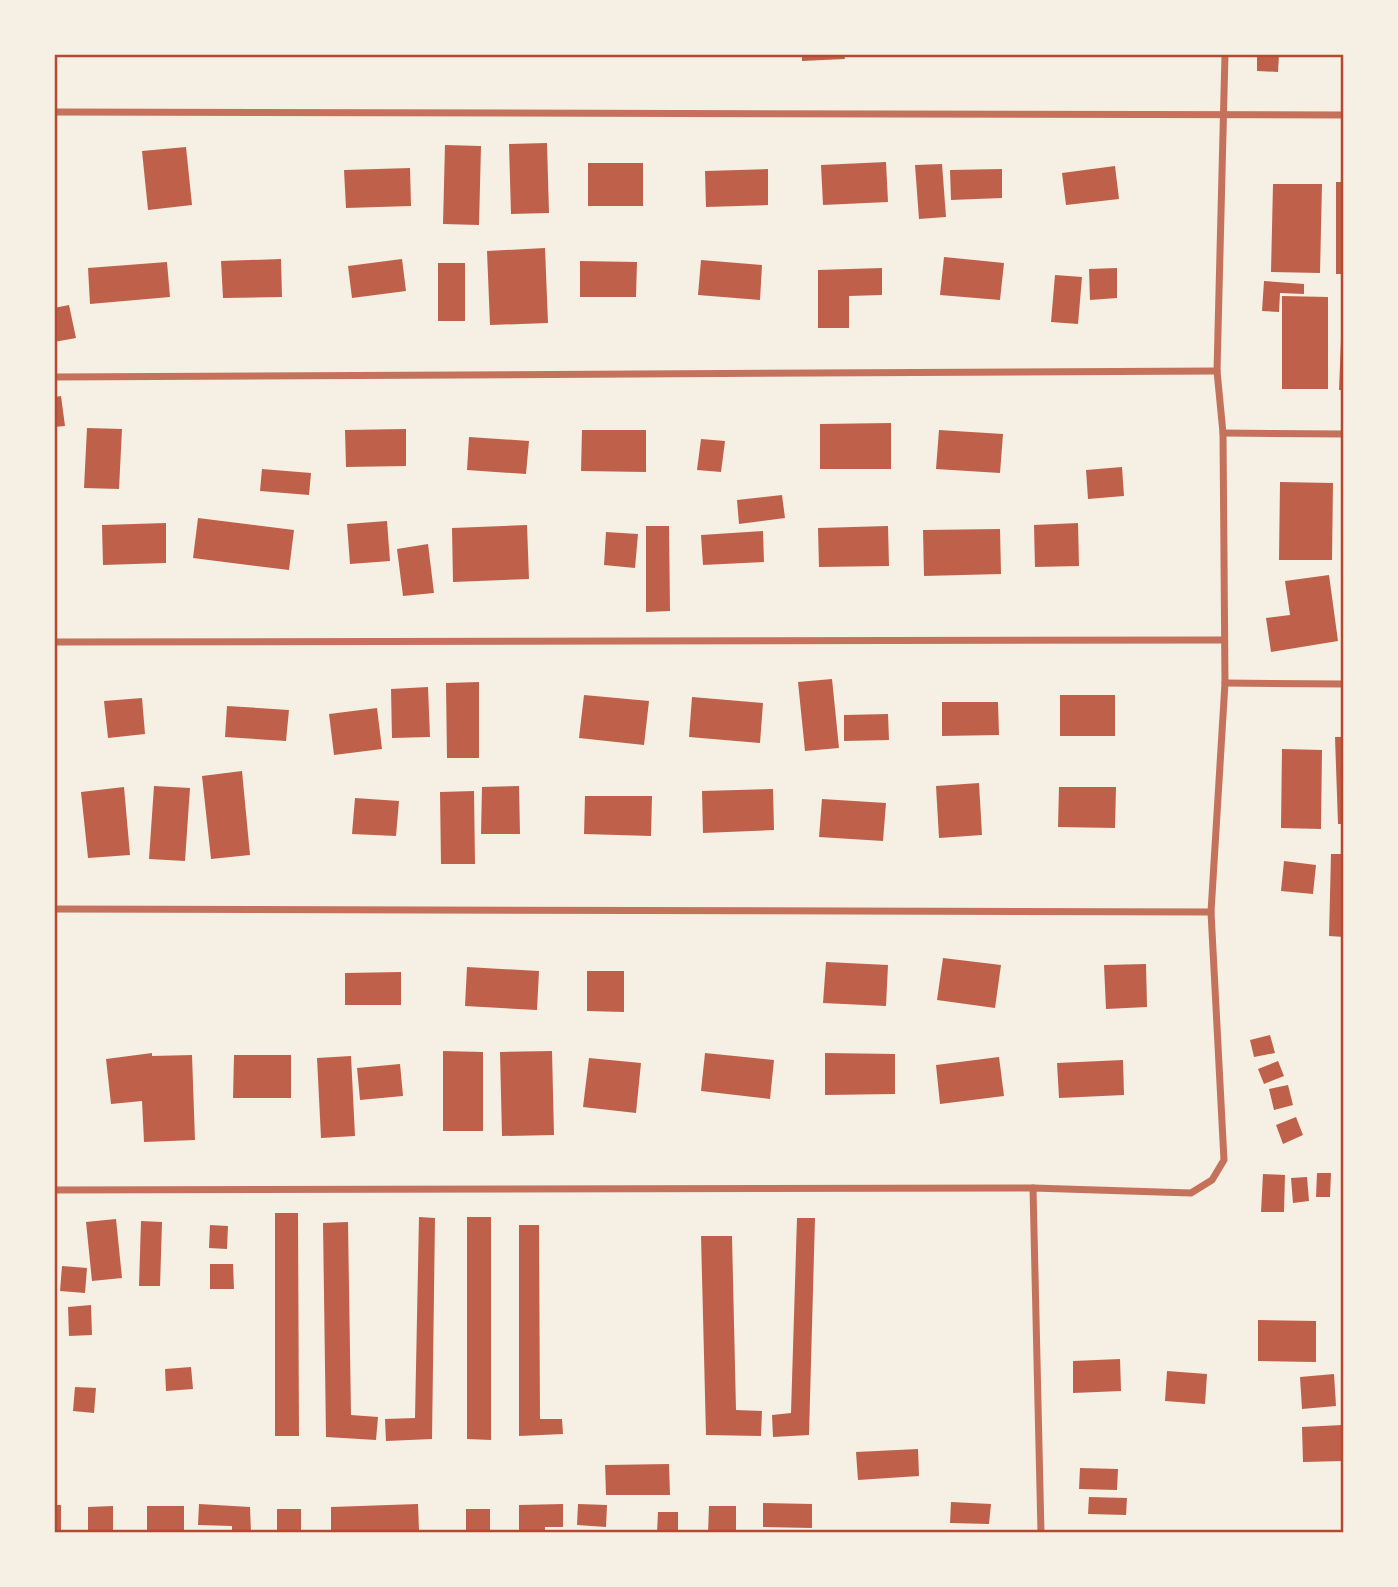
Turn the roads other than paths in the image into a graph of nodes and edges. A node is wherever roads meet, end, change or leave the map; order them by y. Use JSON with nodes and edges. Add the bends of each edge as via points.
{"nodes":[{"id":1,"x":1225,"y":54,"type":"edge"},
{"id":2,"x":54,"y":112,"type":"edge"},
{"id":3,"x":1225,"y":114,"type":"junction"},
{"id":4,"x":1344,"y":115,"type":"edge"},
{"id":5,"x":1217,"y":371,"type":"junction"},
{"id":6,"x":54,"y":377,"type":"edge"},
{"id":7,"x":1223,"y":433,"type":"junction"},
{"id":8,"x":1344,"y":434,"type":"edge"},
{"id":9,"x":1224,"y":640,"type":"junction"},
{"id":10,"x":54,"y":642,"type":"edge"},
{"id":11,"x":1224,"y":683,"type":"junction"},
{"id":12,"x":1344,"y":684,"type":"edge"},
{"id":13,"x":54,"y":909,"type":"edge"},
{"id":14,"x":1211,"y":912,"type":"junction"},
{"id":15,"x":1033,"y":1188,"type":"junction"},
{"id":16,"x":54,"y":1190,"type":"edge"},
{"id":17,"x":1041,"y":1533,"type":"edge"}],
"edges":[{"from":1,"to":3,"type":"street"},
{"from":2,"to":3,"type":"street"},
{"from":3,"to":4,"type":"street"},
{"from":3,"to":5,"type":"street"},
{"from":5,"to":6,"type":"street"},
{"from":5,"to":7,"type":"street"},
{"from":7,"to":8,"type":"street"},
{"from":7,"to":9,"type":"street"},
{"from":9,"to":10,"type":"street"},
{"from":9,"to":11,"type":"street"},
{"from":11,"to":12,"type":"street"},
{"from":11,"to":14,"type":"street"},
{"from":13,"to":14,"type":"street"},
{"from":14,"to":15,"type":"street","via":[[1225,1148],[1219,1171],[1191,1193]]},
{"from":15,"to":16,"type":"street"},
{"from":15,"to":17,"type":"street"}]}
